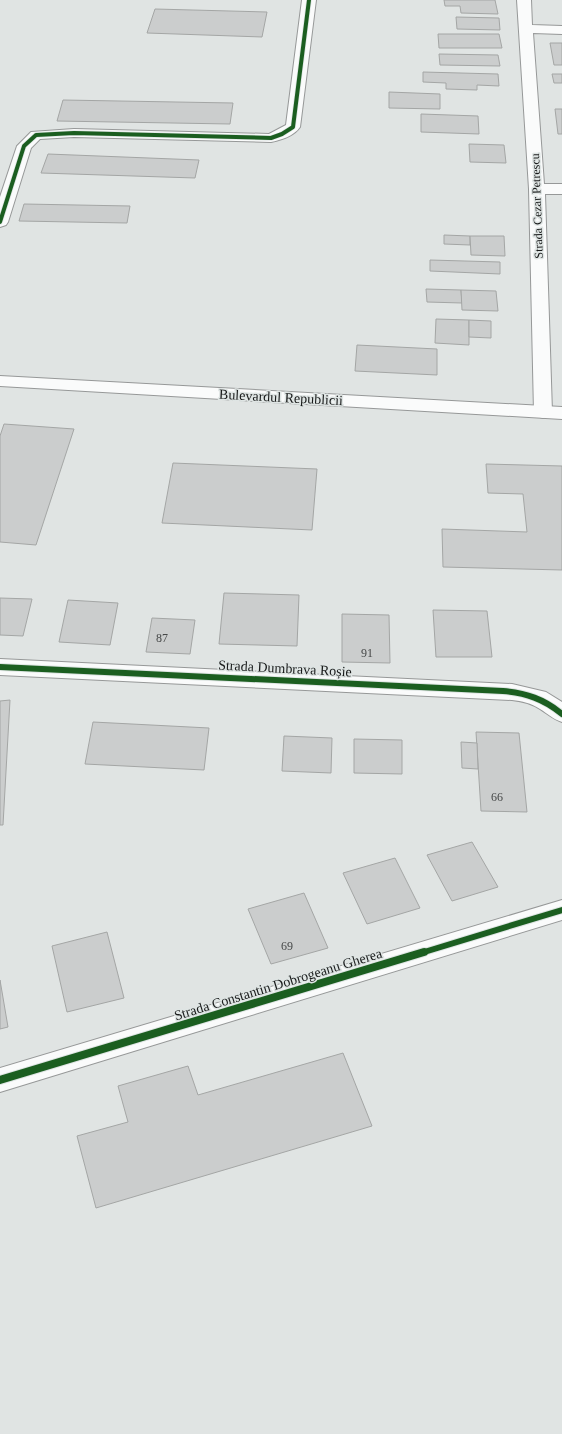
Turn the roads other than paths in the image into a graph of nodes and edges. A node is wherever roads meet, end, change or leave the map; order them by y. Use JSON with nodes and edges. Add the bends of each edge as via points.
{"nodes":[{"id":1,"x":309,"y":0,"type":"edge"},
{"id":2,"x":524,"y":0,"type":"edge"},
{"id":3,"x":526,"y":29,"type":"junction"},
{"id":4,"x":562,"y":30,"type":"edge"},
{"id":5,"x":537,"y":189,"type":"junction"},
{"id":6,"x":562,"y":189,"type":"edge"},
{"id":7,"x":0,"y":222,"type":"edge"},
{"id":8,"x":0,"y":381,"type":"edge"},
{"id":9,"x":543,"y":412,"type":"junction"},
{"id":10,"x":562,"y":413,"type":"edge"},
{"id":11,"x":0,"y":667,"type":"edge"},
{"id":12,"x":562,"y":714,"type":"edge"},
{"id":13,"x":562,"y":910,"type":"edge"},
{"id":14,"x":0,"y":1080,"type":"edge"}],
"edges":[{"from":1,"to":7,"type":"street","via":[[293,127],[271,138],[74,133],[36,135],[24,146]]},
{"from":2,"to":3,"type":"street","name":"Strada Cezar Petrescu"},
{"from":3,"to":4,"type":"street"},
{"from":3,"to":5,"type":"street","name":"Strada Cezar Petrescu"},
{"from":5,"to":6,"type":"street"},
{"from":5,"to":9,"type":"street","name":"Strada Cezar Petrescu"},
{"from":8,"to":9,"type":"street","name":"Bulevardul Republicii"},
{"from":9,"to":10,"type":"street","name":"Bulevardul Republicii"},
{"from":11,"to":12,"type":"street","name":"Strada Dumbrava Roșie","via":[[493,690],[526,693],[553,705]]},
{"from":13,"to":14,"type":"street","name":"Strada Constantin Dobrogeanu Gherea"}]}
